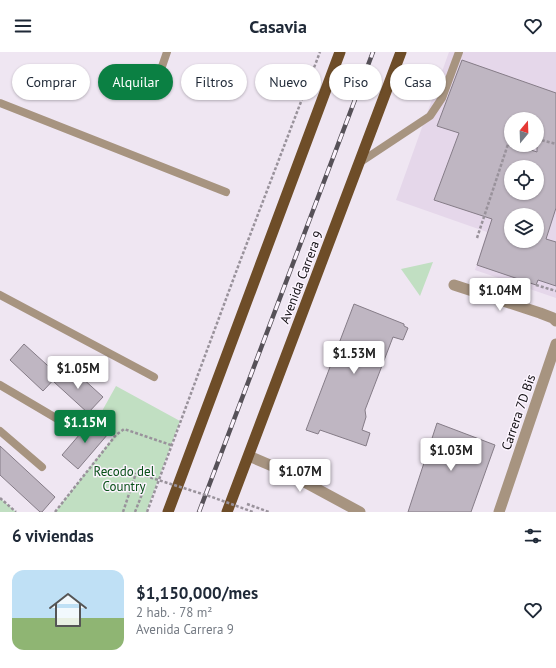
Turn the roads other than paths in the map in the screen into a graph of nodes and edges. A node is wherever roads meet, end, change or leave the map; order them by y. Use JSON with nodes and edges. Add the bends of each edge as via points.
{"nodes":[{"id":1,"x":167,"y":52,"type":"edge"},
{"id":2,"x":340,"y":52,"type":"edge"},
{"id":3,"x":401,"y":52,"type":"edge"},
{"id":4,"x":459,"y":52,"type":"edge"},
{"id":5,"x":163,"y":64,"type":"edge"},
{"id":6,"x":0,"y":103,"type":"edge"},
{"id":7,"x":359,"y":163,"type":"junction"},
{"id":8,"x":226,"y":192,"type":"dead end"},
{"id":9,"x":454,"y":284,"type":"dead end"},
{"id":10,"x":0,"y":295,"type":"edge"},
{"id":11,"x":556,"y":321,"type":"edge"},
{"id":12,"x":556,"y":344,"type":"edge"},
{"id":13,"x":154,"y":377,"type":"dead end"},
{"id":14,"x":0,"y":385,"type":"edge"},
{"id":15,"x":66,"y":424,"type":"dead end"},
{"id":16,"x":0,"y":431,"type":"edge"},
{"id":17,"x":249,"y":456,"type":"junction"},
{"id":18,"x":42,"y":467,"type":"dead end"},
{"id":19,"x":168,"y":512,"type":"edge"},
{"id":20,"x":227,"y":512,"type":"edge"},
{"id":21,"x":360,"y":512,"type":"edge"},
{"id":22,"x":499,"y":512,"type":"edge"}],
"edges":[{"from":1,"to":5,"type":"lane"},
{"from":2,"to":19,"type":"main road"},
{"from":3,"to":7,"type":"main road","name":"Avenida Carrera 9"},
{"from":4,"to":7,"type":"lane","via":[[442,98],[430,116]]},
{"from":6,"to":8,"type":"lane"},
{"from":7,"to":17,"type":"main road","name":"Avenida Carrera 9"},
{"from":9,"to":11,"type":"street","via":[[540,313]]},
{"from":10,"to":13,"type":"lane"},
{"from":12,"to":22,"type":"street","name":"Carrera 7D Bis"},
{"from":14,"to":15,"type":"lane"},
{"from":16,"to":18,"type":"lane"},
{"from":17,"to":20,"type":"main road","name":"Avenida Carrera 9"},
{"from":17,"to":21,"type":"street","via":[[284,471]]}]}
